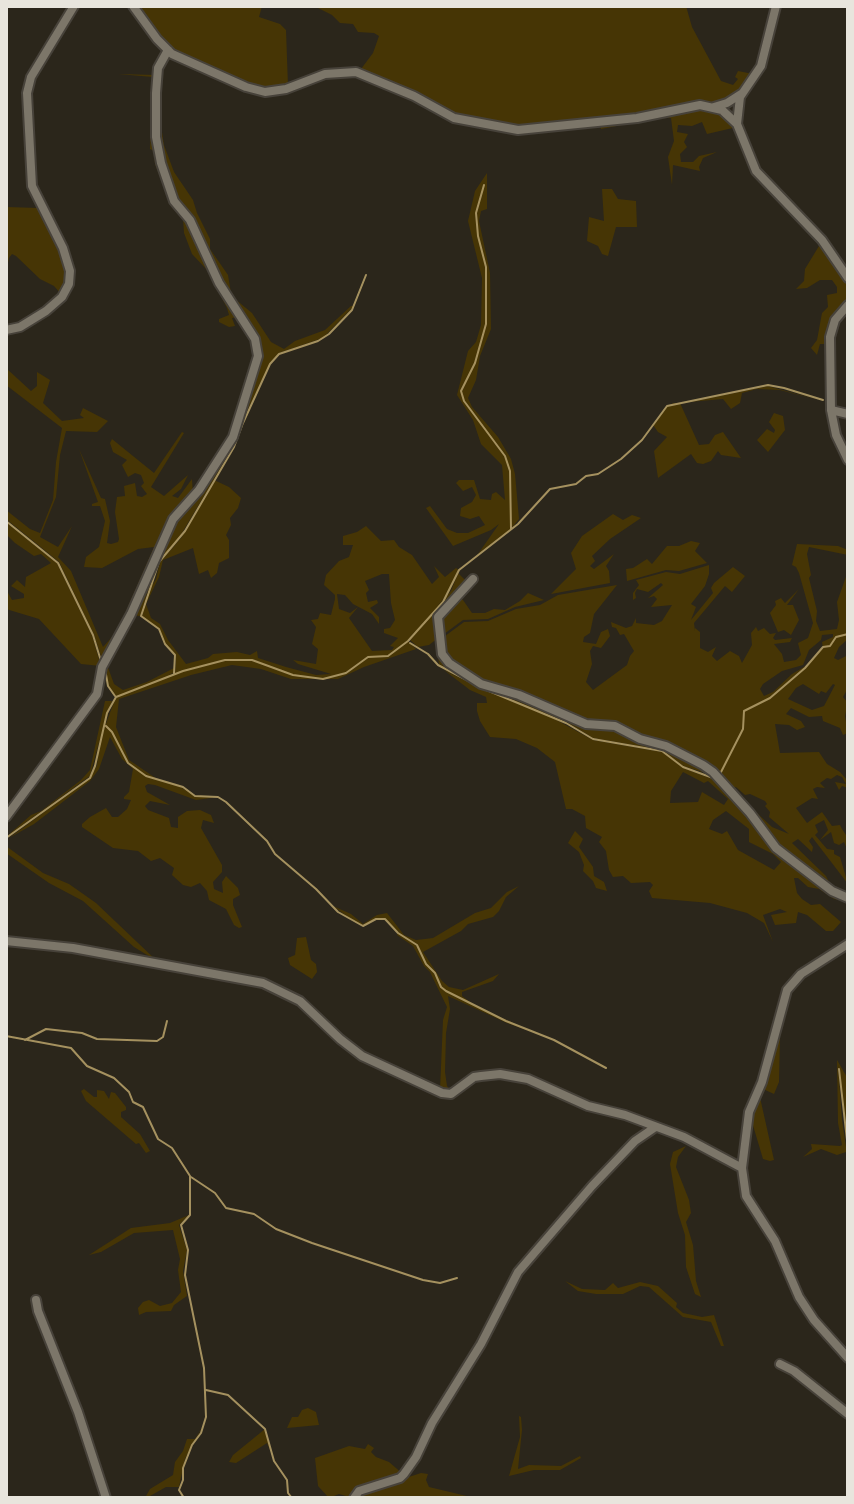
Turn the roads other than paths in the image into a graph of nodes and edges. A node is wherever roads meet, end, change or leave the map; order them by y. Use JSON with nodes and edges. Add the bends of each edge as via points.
{"nodes":[{"id":1,"x":74,"y":6,"type":"edge"},
{"id":2,"x":133,"y":6,"type":"edge"},
{"id":3,"x":776,"y":6,"type":"edge"},
{"id":4,"x":168,"y":50,"type":"junction"},
{"id":5,"x":742,"y":93,"type":"junction"},
{"id":6,"x":713,"y":107,"type":"junction"},
{"id":7,"x":737,"y":124,"type":"junction"},
{"id":8,"x":848,"y":278,"type":"edge"},
{"id":9,"x":848,"y":305,"type":"edge"},
{"id":10,"x":6,"y":330,"type":"edge"},
{"id":11,"x":831,"y":410,"type":"junction"},
{"id":12,"x":848,"y":414,"type":"edge"},
{"id":13,"x":848,"y":460,"type":"edge"},
{"id":14,"x":473,"y":579,"type":"dead end"},
{"id":15,"x":6,"y":817,"type":"edge"},
{"id":16,"x":848,"y":898,"type":"edge"},
{"id":17,"x":6,"y":941,"type":"edge"},
{"id":18,"x":848,"y":944,"type":"edge"},
{"id":19,"x":655,"y":1127,"type":"junction"},
{"id":20,"x":742,"y":1168,"type":"junction"},
{"id":21,"x":36,"y":1300,"type":"dead end"},
{"id":22,"x":848,"y":1358,"type":"edge"},
{"id":23,"x":780,"y":1364,"type":"dead end"},
{"id":24,"x":848,"y":1414,"type":"edge"},
{"id":25,"x":106,"y":1498,"type":"edge"},
{"id":26,"x":354,"y":1498,"type":"edge"}],
"edges":[{"from":1,"to":10,"type":"street","via":[[31,77],[27,93],[32,186],[63,248],[69,284],[46,311]]},
{"from":2,"to":4,"type":"street"},
{"from":3,"to":5,"type":"street","via":[[761,66]]},
{"from":4,"to":6,"type":"street","via":[[265,92],[325,74],[356,72],[454,118],[518,130]]},
{"from":4,"to":15,"type":"street","via":[[158,68],[156,93],[161,163],[174,201],[190,220],[219,283],[255,339],[258,356],[233,437],[173,519],[102,667],[97,694]]},
{"from":5,"to":6,"type":"street"},
{"from":5,"to":7,"type":"street"},
{"from":6,"to":7,"type":"street"},
{"from":7,"to":8,"type":"street","via":[[756,171],[822,240]]},
{"from":9,"to":11,"type":"street","via":[[830,337]]},
{"from":11,"to":12,"type":"street"},
{"from":11,"to":13,"type":"street"},
{"from":14,"to":16,"type":"street","via":[[438,617],[442,654],[449,663],[481,684],[586,724],[615,726],[703,765],[776,848]]},
{"from":17,"to":19,"type":"street","via":[[263,983],[300,1001],[362,1056],[442,1093],[451,1094],[474,1077],[514,1076]]},
{"from":18,"to":20,"type":"street","via":[[801,974],[787,990],[749,1112]]},
{"from":19,"to":20,"type":"street"},
{"from":19,"to":26,"type":"street","via":[[592,1186],[518,1272],[404,1474],[359,1491]]},
{"from":20,"to":22,"type":"street","via":[[746,1196],[775,1241],[799,1297]]},
{"from":21,"to":25,"type":"street"},
{"from":23,"to":24,"type":"street"}]}
